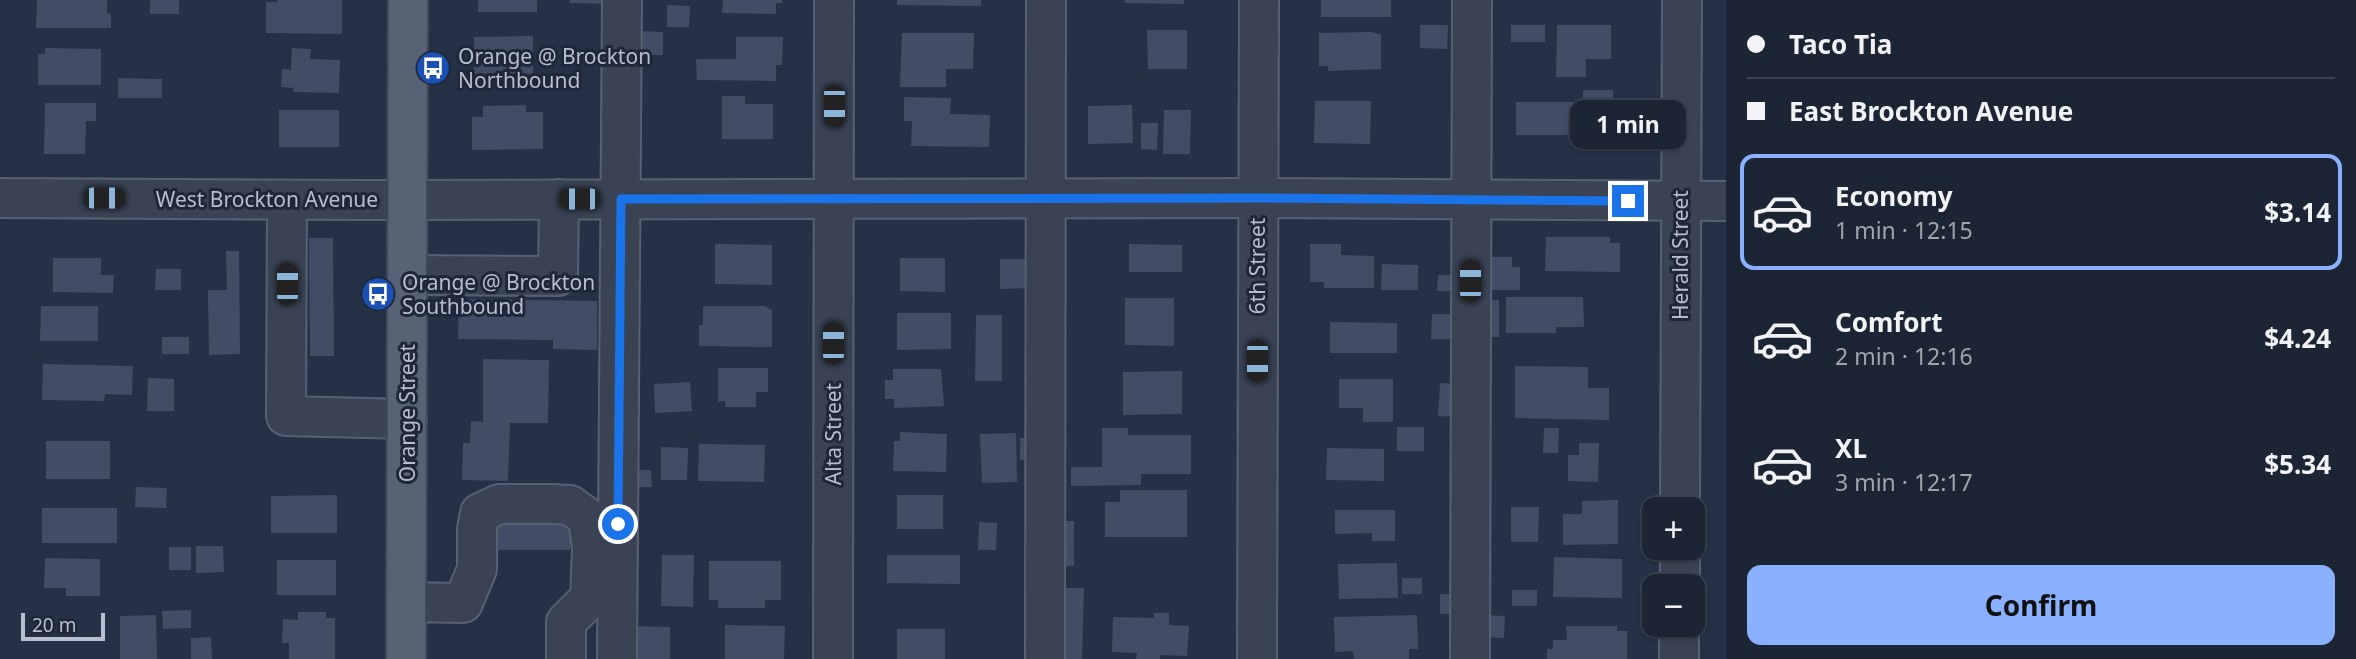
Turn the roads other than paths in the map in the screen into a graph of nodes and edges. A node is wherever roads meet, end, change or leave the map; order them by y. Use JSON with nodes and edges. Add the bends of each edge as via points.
{"nodes":[{"id":1,"x":408,"y":0,"type":"edge"},
{"id":2,"x":622,"y":0,"type":"edge"},
{"id":3,"x":834,"y":0,"type":"edge"},
{"id":4,"x":1046,"y":0,"type":"edge"},
{"id":5,"x":1259,"y":0,"type":"edge"},
{"id":6,"x":1472,"y":0,"type":"edge"},
{"id":7,"x":1682,"y":0,"type":"edge"},
{"id":8,"x":0,"y":198,"type":"edge"},
{"id":9,"x":1257,"y":198,"type":"junction"},
{"id":10,"x":408,"y":199,"type":"junction"},
{"id":11,"x":559,"y":199,"type":"junction"},
{"id":12,"x":621,"y":199,"type":"junction"},
{"id":13,"x":1044,"y":199,"type":"junction"},
{"id":14,"x":287,"y":200,"type":"junction"},
{"id":15,"x":833,"y":200,"type":"junction"},
{"id":16,"x":1470,"y":200,"type":"junction"},
{"id":17,"x":1681,"y":201,"type":"junction"},
{"id":18,"x":1726,"y":201,"type":"edge"},
{"id":19,"x":408,"y":275,"type":"junction"},
{"id":20,"x":407,"y":419,"type":"junction"},
{"id":21,"x":1680,"y":497,"type":"edge"},
{"id":22,"x":406,"y":602,"type":"junction"},
{"id":23,"x":1679,"y":637,"type":"edge"},
{"id":24,"x":566,"y":641,"type":"edge"},
{"id":25,"x":406,"y":659,"type":"edge"},
{"id":26,"x":617,"y":659,"type":"edge"},
{"id":27,"x":833,"y":659,"type":"edge"},
{"id":28,"x":1045,"y":659,"type":"edge"},
{"id":29,"x":1257,"y":659,"type":"edge"},
{"id":30,"x":1470,"y":659,"type":"edge"},
{"id":31,"x":1679,"y":659,"type":"edge"}],
"edges":[{"from":1,"to":10,"type":"main road","name":"Orange Street"},
{"from":2,"to":12,"type":"street"},
{"from":3,"to":15,"type":"street","name":"Alta Street"},
{"from":4,"to":13,"type":"street"},
{"from":5,"to":9,"type":"street","name":"6th Street"},
{"from":6,"to":16,"type":"street"},
{"from":7,"to":17,"type":"street","name":"Herald Street"},
{"from":8,"to":14,"type":"street","name":"West Brockton Avenue"},
{"from":9,"to":13,"type":"street","name":"West Brockton Avenue"},
{"from":9,"to":16,"type":"street","name":"West Brockton Avenue"},
{"from":9,"to":29,"type":"street","name":"6th Street"},
{"from":10,"to":11,"type":"street","name":"West Brockton Avenue"},
{"from":10,"to":14,"type":"street","name":"West Brockton Avenue"},
{"from":10,"to":19,"type":"main road","name":"Orange Street"},
{"from":11,"to":12,"type":"street","name":"West Brockton Avenue"},
{"from":11,"to":19,"type":"street","via":[[558,276]]},
{"from":12,"to":15,"type":"street","name":"West Brockton Avenue"},
{"from":12,"to":26,"type":"street"},
{"from":13,"to":15,"type":"street","name":"West Brockton Avenue"},
{"from":13,"to":28,"type":"street"},
{"from":14,"to":20,"type":"street","via":[[286,416]]},
{"from":15,"to":27,"type":"street","name":"Alta Street"},
{"from":16,"to":17,"type":"street","name":"West Brockton Avenue"},
{"from":16,"to":30,"type":"street"},
{"from":17,"to":18,"type":"street","name":"West Brockton Avenue"},
{"from":17,"to":21,"type":"street","name":"Herald Street"},
{"from":19,"to":20,"type":"main road","name":"Orange Street"},
{"from":20,"to":22,"type":"main road","name":"Orange Street"},
{"from":22,"to":24,"type":"street","via":[[463,603],[477,569],[480,513],[499,504],[570,505],[588,518],[592,549],[590,598]]},
{"from":22,"to":25,"type":"main road","name":"Orange Street"},
{"from":23,"to":31,"type":"street"}]}
